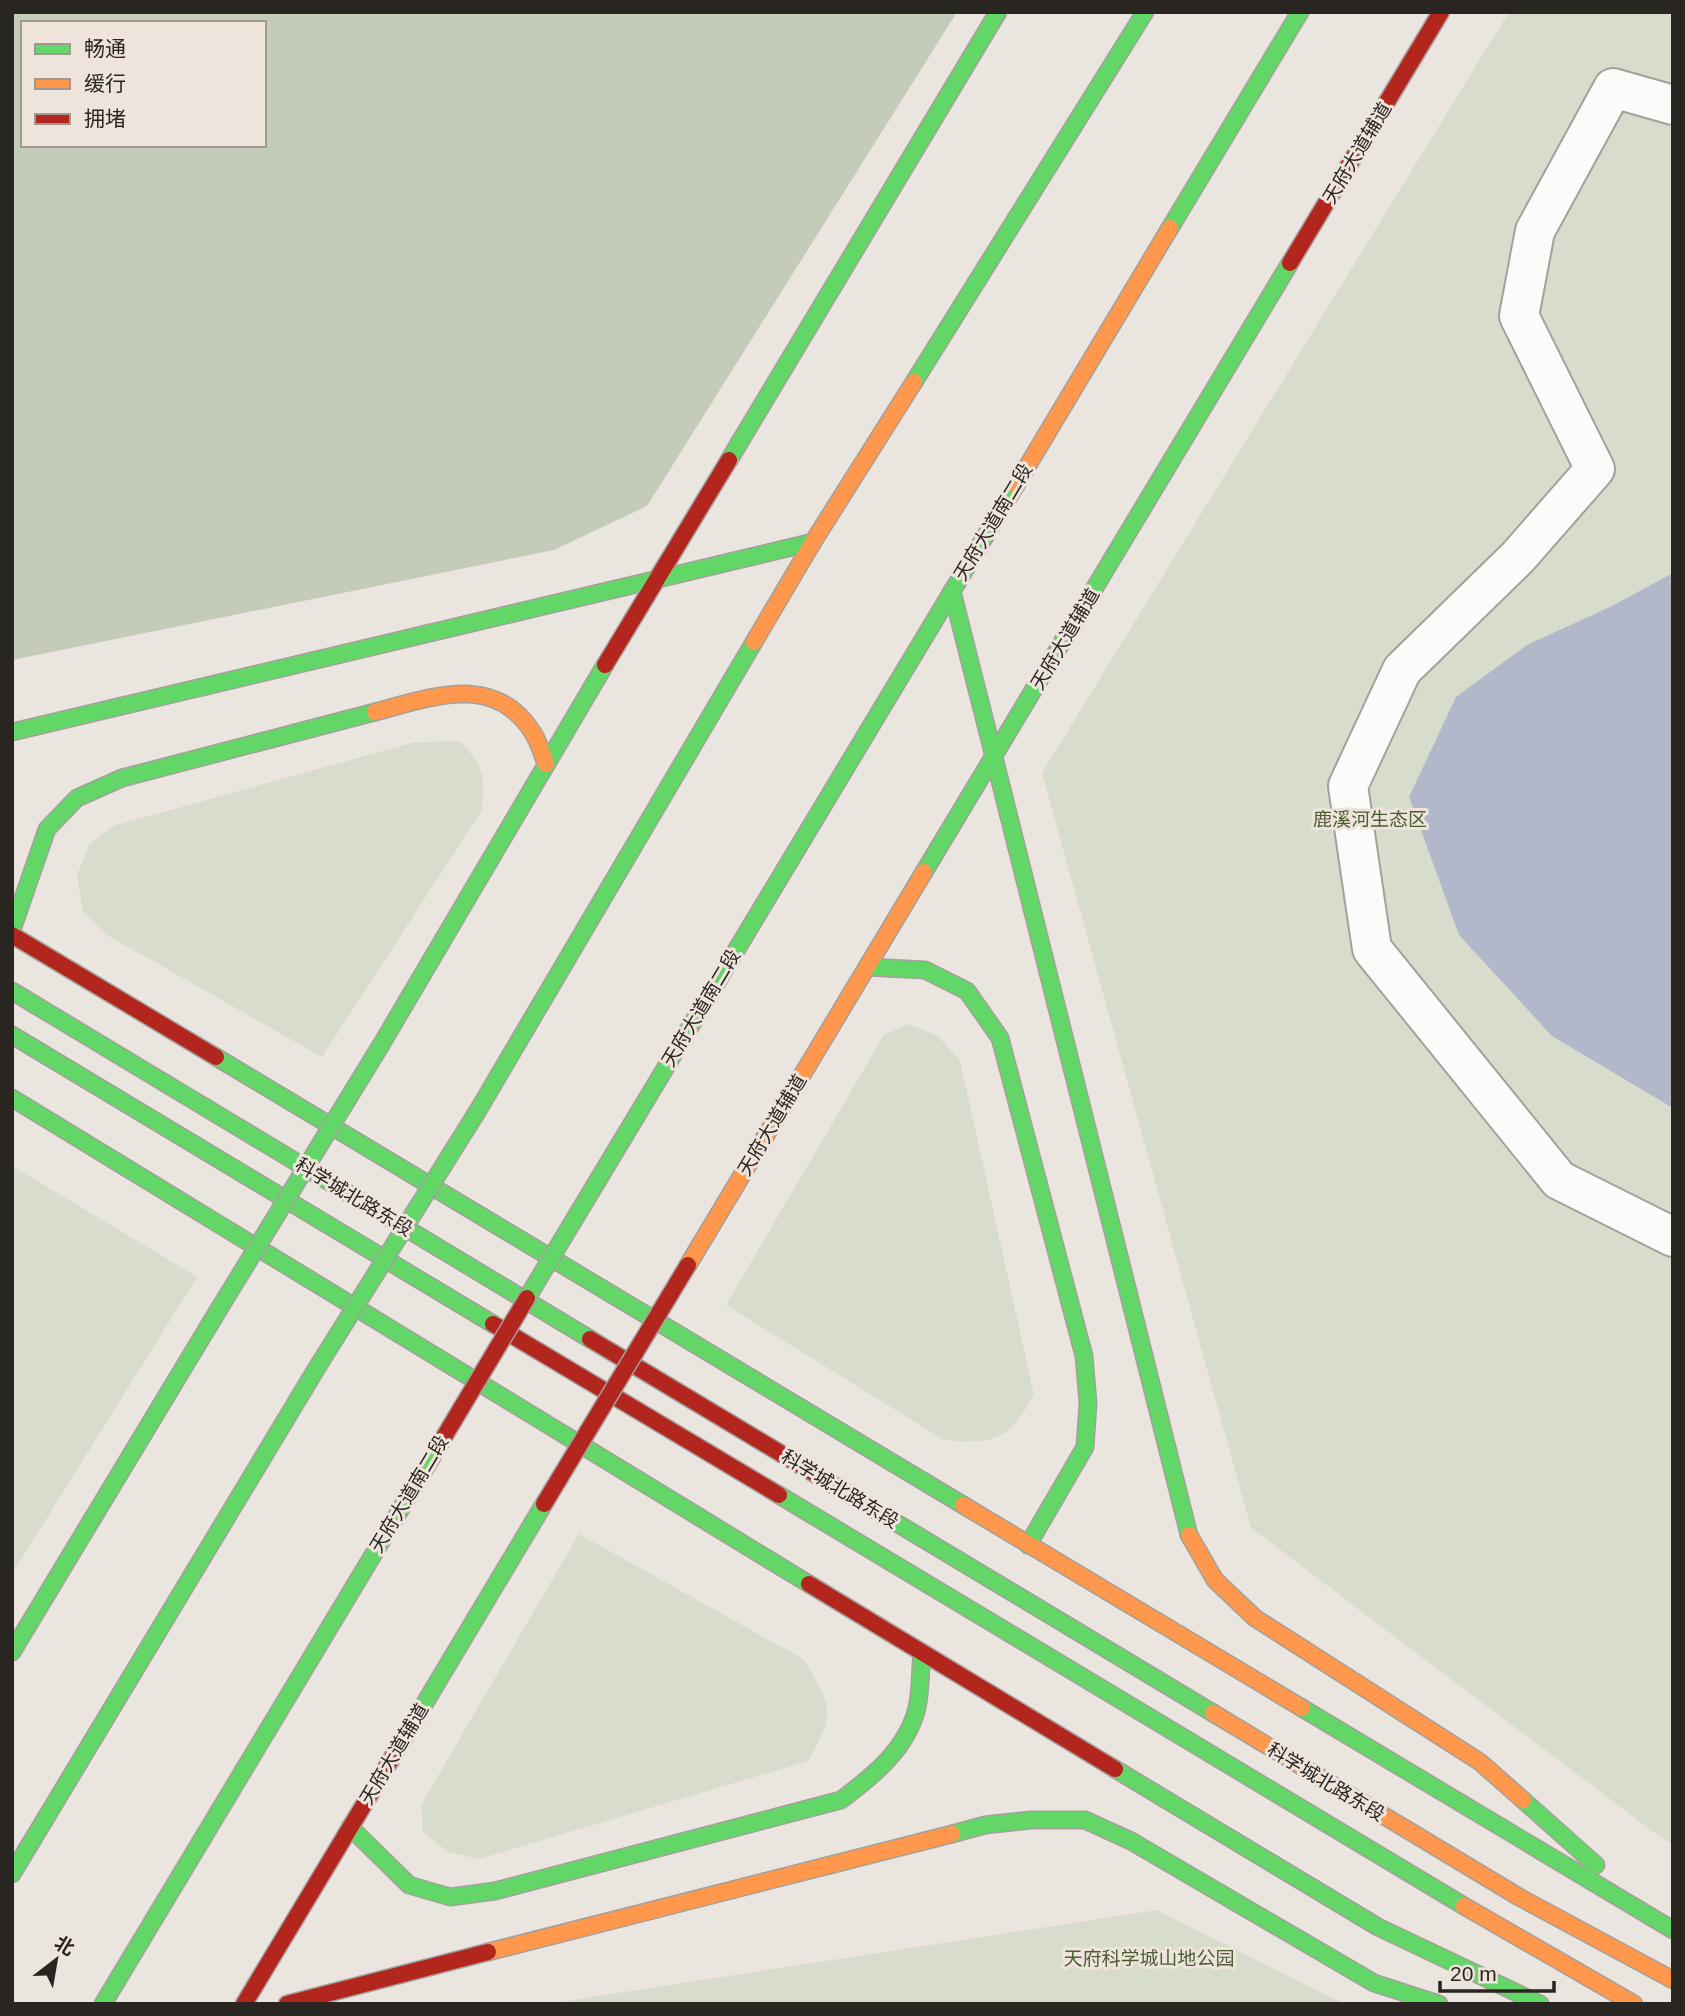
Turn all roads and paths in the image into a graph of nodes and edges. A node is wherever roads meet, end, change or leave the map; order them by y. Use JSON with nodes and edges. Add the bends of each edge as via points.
{"nodes":[{"id":1,"x":998,"y":12,"type":"edge"},
{"id":2,"x":1145,"y":12,"type":"edge"},
{"id":3,"x":1300,"y":12,"type":"edge"},
{"id":4,"x":1441,"y":12,"type":"edge"},
{"id":5,"x":1673,"y":105,"type":"edge"},
{"id":6,"x":813,"y":542,"type":"junction"},
{"id":7,"x":658,"y":579,"type":"junction"},
{"id":8,"x":952,"y":591,"type":"junction"},
{"id":9,"x":12,"y":732,"type":"edge"},
{"id":10,"x":993,"y":757,"type":"junction"},
{"id":11,"x":546,"y":764,"type":"junction"},
{"id":12,"x":12,"y":933,"type":"edge"},
{"id":13,"x":867,"y":967,"type":"junction"},
{"id":14,"x":12,"y":991,"type":"edge"},
{"id":15,"x":12,"y":1035,"type":"edge"},
{"id":16,"x":12,"y":1098,"type":"edge"},
{"id":17,"x":1673,"y":1237,"type":"edge"},
{"id":18,"x":1028,"y":1545,"type":"junction"},
{"id":19,"x":12,"y":1652,"type":"edge"},
{"id":20,"x":922,"y":1653,"type":"junction"},
{"id":21,"x":350,"y":1827,"type":"junction"},
{"id":22,"x":12,"y":1874,"type":"edge"},
{"id":23,"x":1666,"y":1926,"type":"edge"},
{"id":24,"x":1673,"y":1980,"type":"edge"},
{"id":25,"x":103,"y":2004,"type":"edge"},
{"id":26,"x":244,"y":2004,"type":"edge"},
{"id":27,"x":287,"y":2004,"type":"edge"},
{"id":28,"x":1439,"y":2004,"type":"edge"},
{"id":29,"x":1540,"y":2004,"type":"edge"},
{"id":30,"x":1634,"y":2004,"type":"edge"}],
"edges":[{"from":1,"to":7,"type":"main road"},
{"from":2,"to":6,"type":"main road"},
{"from":3,"to":8,"type":"main road","name":"天府大道南二段"},
{"from":4,"to":10,"type":"main road","name":"天府大道辅道"},
{"from":5,"to":17,"type":"street","via":[[1613,88],[1535,231],[1519,316],[1595,469],[1518,557],[1402,670],[1348,786],[1372,949],[1559,1180]]},
{"from":6,"to":7,"type":"main road"},
{"from":6,"to":22,"type":"main road","bridge":true,"via":[[477,1112]]},
{"from":7,"to":9,"type":"main road"},
{"from":7,"to":11,"type":"main road"},
{"from":8,"to":10,"type":"main road"},
{"from":8,"to":25,"type":"main road","name":"天府大道南二段","bridge":true},
{"from":10,"to":13,"type":"main road","name":"天府大道辅道"},
{"from":10,"to":23,"type":"main road","via":[[1190,1537],[1215,1580],[1255,1618],[1480,1762]]},
{"from":11,"to":12,"type":"main road","via":[[534,734],[511,706],[480,693],[434,696],[122,778],[77,798],[47,829]]},
{"from":11,"to":19,"type":"main road","bridge":true},
{"from":12,"to":18,"type":"main road"},
{"from":13,"to":18,"type":"main road","via":[[925,970],[967,991],[1000,1038],[1084,1356],[1088,1403],[1084,1447]]},
{"from":13,"to":21,"type":"main road","name":"天府大道辅道","bridge":true},
{"from":14,"to":24,"type":"main road","name":"科学城北路东段","via":[[1518,1897]]},
{"from":15,"to":30,"type":"main road","name":"科学城北路东段"},
{"from":16,"to":20,"type":"main road"},
{"from":18,"to":23,"type":"main road"},
{"from":20,"to":21,"type":"main road","via":[[916,1713],[901,1743],[876,1776],[841,1800],[495,1891],[450,1897],[409,1885]]},
{"from":20,"to":29,"type":"main road","via":[[1378,1927]]},
{"from":21,"to":26,"type":"main road","name":"天府大道辅道"},
{"from":27,"to":28,"type":"main road","via":[[985,1825],[1031,1820],[1085,1820],[1131,1841],[1374,1983]]}]}
